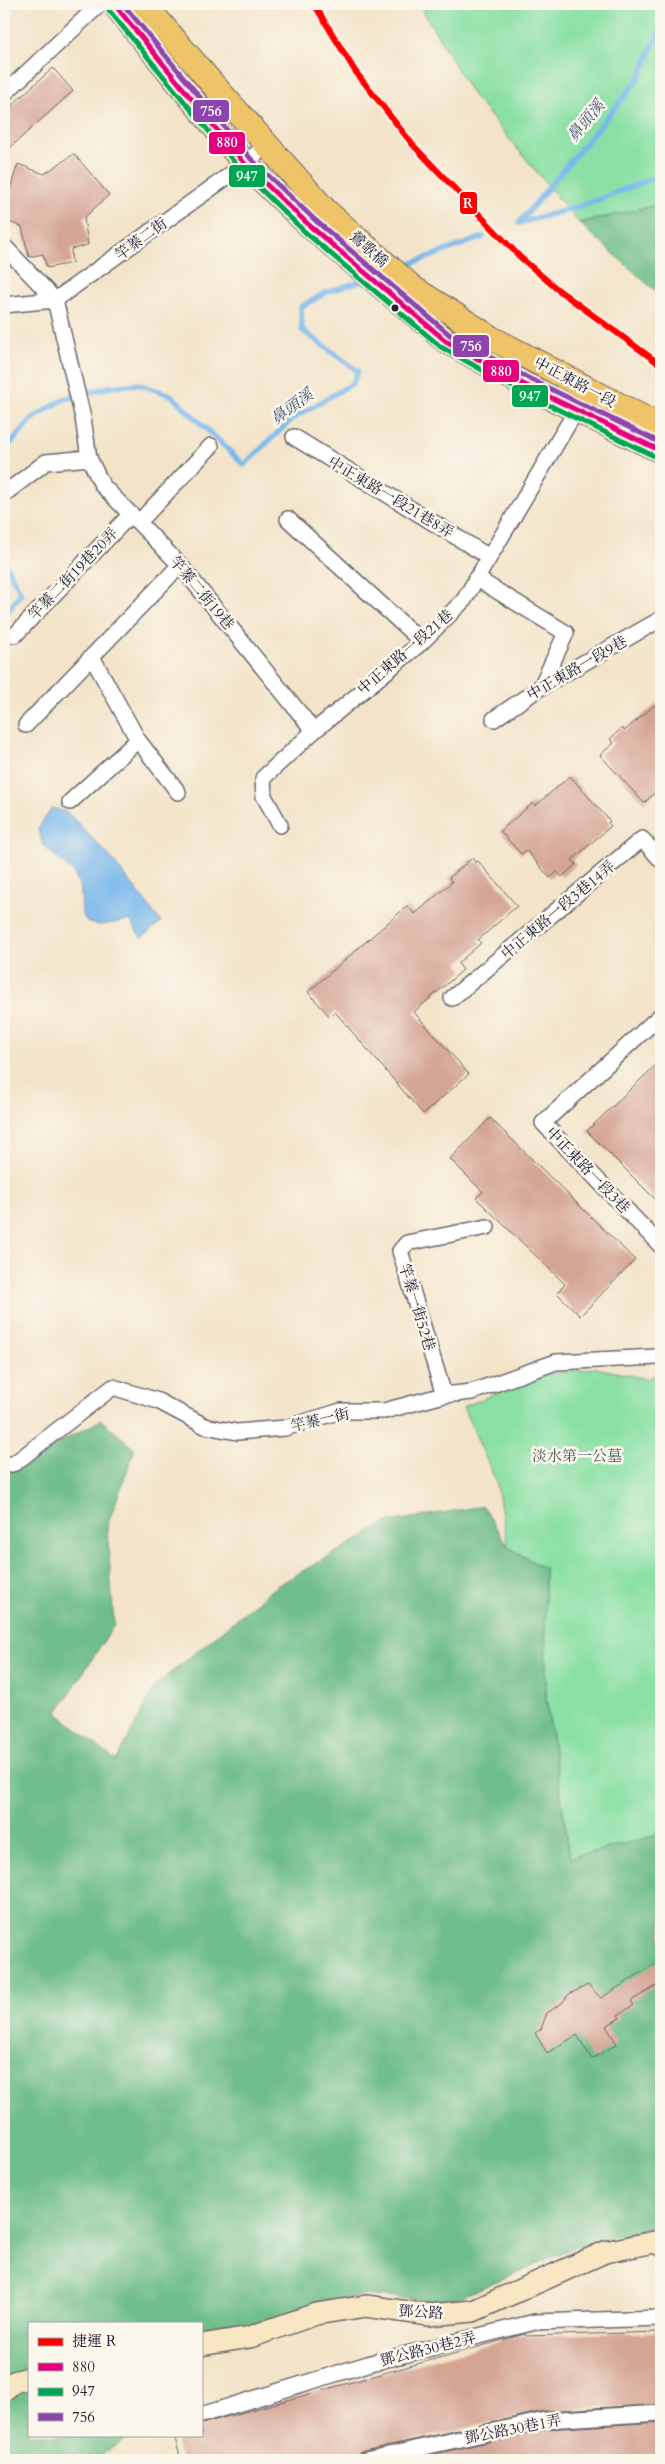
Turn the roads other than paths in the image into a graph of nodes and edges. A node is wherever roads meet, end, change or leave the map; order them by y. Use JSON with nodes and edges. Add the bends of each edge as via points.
{"nodes":[{"id":1,"x":100,"y":4,"type":"edge"},
{"id":2,"x":114,"y":4,"type":"edge"},
{"id":3,"x":144,"y":4,"type":"edge"},
{"id":4,"x":4,"y":94,"type":"edge"},
{"id":5,"x":266,"y":145,"type":"junction"},
{"id":6,"x":245,"y":164,"type":"junction"},
{"id":7,"x":318,"y":218,"type":"junction"},
{"id":8,"x":4,"y":246,"type":"edge"},
{"id":9,"x":405,"y":294,"type":"junction"},
{"id":10,"x":55,"y":300,"type":"junction"},
{"id":11,"x":4,"y":305,"type":"edge"},
{"id":12,"x":576,"y":409,"type":"junction"},
{"id":13,"x":661,"y":427,"type":"edge"},
{"id":14,"x":294,"y":437,"type":"dead end"},
{"id":15,"x":211,"y":446,"type":"dead end"},
{"id":16,"x":661,"y":451,"type":"edge"},
{"id":17,"x":89,"y":458,"type":"junction"},
{"id":18,"x":4,"y":494,"type":"edge"},
{"id":19,"x":135,"y":518,"type":"junction"},
{"id":20,"x":288,"y":519,"type":"dead end"},
{"id":21,"x":489,"y":557,"type":"junction"},
{"id":22,"x":180,"y":565,"type":"junction"},
{"id":23,"x":476,"y":578,"type":"junction"},
{"id":24,"x":661,"y":619,"type":"edge"},
{"id":25,"x":16,"y":635,"type":"dead end"},
{"id":26,"x":422,"y":642,"type":"junction"},
{"id":27,"x":92,"y":657,"type":"junction"},
{"id":28,"x":541,"y":687,"type":"junction"},
{"id":29,"x":494,"y":719,"type":"dead end"},
{"id":30,"x":26,"y":725,"type":"dead end"},
{"id":31,"x":314,"y":730,"type":"junction"},
{"id":32,"x":138,"y":740,"type":"junction"},
{"id":33,"x":178,"y":792,"type":"dead end"},
{"id":34,"x":70,"y":802,"type":"dead end"},
{"id":35,"x":280,"y":825,"type":"dead end"},
{"id":36,"x":661,"y":860,"type":"edge"},
{"id":37,"x":452,"y":998,"type":"dead end"},
{"id":38,"x":661,"y":1015,"type":"edge"},
{"id":39,"x":487,"y":1227,"type":"dead end"},
{"id":40,"x":661,"y":1246,"type":"edge"},
{"id":41,"x":661,"y":1353,"type":"edge"},
{"id":42,"x":444,"y":1395,"type":"junction"},
{"id":43,"x":4,"y":1466,"type":"edge"},
{"id":44,"x":661,"y":2245,"type":"edge"},
{"id":45,"x":661,"y":2318,"type":"edge"},
{"id":46,"x":202,"y":2345,"type":"edge"},
{"id":47,"x":28,"y":2378,"type":"edge"},
{"id":48,"x":4,"y":2390,"type":"edge"},
{"id":49,"x":661,"y":2413,"type":"edge"},
{"id":50,"x":202,"y":2415,"type":"edge"},
{"id":51,"x":366,"y":2460,"type":"edge"}],
"edges":[{"from":1,"to":4,"type":"street"},
{"from":2,"to":6,"type":"main road"},
{"from":3,"to":5,"type":"main road"},
{"from":5,"to":6,"type":"street","name":"竿蓁二街"},
{"from":5,"to":7,"type":"main road"},
{"from":6,"to":7,"type":"main road"},
{"from":6,"to":10,"type":"street","name":"竿蓁二街"},
{"from":7,"to":9,"type":"main road","name":"鶯歌橋"},
{"from":8,"to":10,"type":"street"},
{"from":9,"to":12,"type":"main road","name":"中正東路一段","via":[[446,341]]},
{"from":9,"to":13,"type":"main road","name":"中正東路一段"},
{"from":10,"to":11,"type":"street","name":"竿蓁二街"},
{"from":10,"to":17,"type":"street","name":"竿蓁二街19巷","via":[[83,418]]},
{"from":12,"to":16,"type":"main road","name":"中正東路一段"},
{"from":12,"to":21,"type":"street","name":"中正東路一段21巷"},
{"from":14,"to":21,"type":"street","name":"中正東路一段21巷8弄"},
{"from":15,"to":19,"type":"street","name":"竿蓁二街19巷20弄"},
{"from":17,"to":18,"type":"street","via":[[46,462]]},
{"from":17,"to":19,"type":"street","name":"竿蓁二街19巷","via":[[102,486]]},
{"from":19,"to":22,"type":"street","name":"竿蓁二街19巷"},
{"from":19,"to":25,"type":"street","name":"竿蓁二街19巷20弄"},
{"from":20,"to":26,"type":"street"},
{"from":21,"to":23,"type":"street","name":"中正東路一段21巷"},
{"from":22,"to":27,"type":"street"},
{"from":22,"to":31,"type":"street","name":"竿蓁二街19巷"},
{"from":23,"to":26,"type":"street","name":"中正東路一段21巷","via":[[464,600]]},
{"from":23,"to":28,"type":"street","via":[[566,633]]},
{"from":24,"to":28,"type":"street","name":"中正東路一段9巷"},
{"from":26,"to":31,"type":"street","name":"中正東路一段21巷"},
{"from":27,"to":30,"type":"street"},
{"from":27,"to":32,"type":"street"},
{"from":28,"to":29,"type":"street","name":"中正東路一段9巷"},
{"from":31,"to":35,"type":"street","name":"中正東路一段21巷","via":[[263,778],[264,796]]},
{"from":32,"to":33,"type":"street"},
{"from":32,"to":34,"type":"street"},
{"from":36,"to":37,"type":"street","name":"中正東路一段3巷14弄","via":[[642,839]]},
{"from":38,"to":40,"type":"street","name":"中正東路一段3巷","via":[[543,1123]]},
{"from":39,"to":42,"type":"street","name":"竿蓁一街52巷","via":[[407,1243],[400,1251]]},
{"from":41,"to":42,"type":"street","name":"竿蓁一街","via":[[657,1357],[556,1362],[472,1392]]},
{"from":42,"to":43,"type":"street","name":"竿蓁一街","via":[[384,1411],[341,1411],[286,1428],[237,1432],[205,1426],[158,1401],[113,1387],[15,1463]]},
{"from":44,"to":46,"type":"street","name":"鄧公路","via":[[654,2242],[605,2252],[473,2311],[429,2315],[366,2306],[316,2314],[250,2337]]},
{"from":45,"to":50,"type":"street","name":"鄧公路30巷2弄","via":[[535,2322],[371,2363]]},
{"from":47,"to":48,"type":"street","via":[[14,2382]]},
{"from":49,"to":51,"type":"street","name":"鄧公路30巷1弄","via":[[545,2420]]}]}
